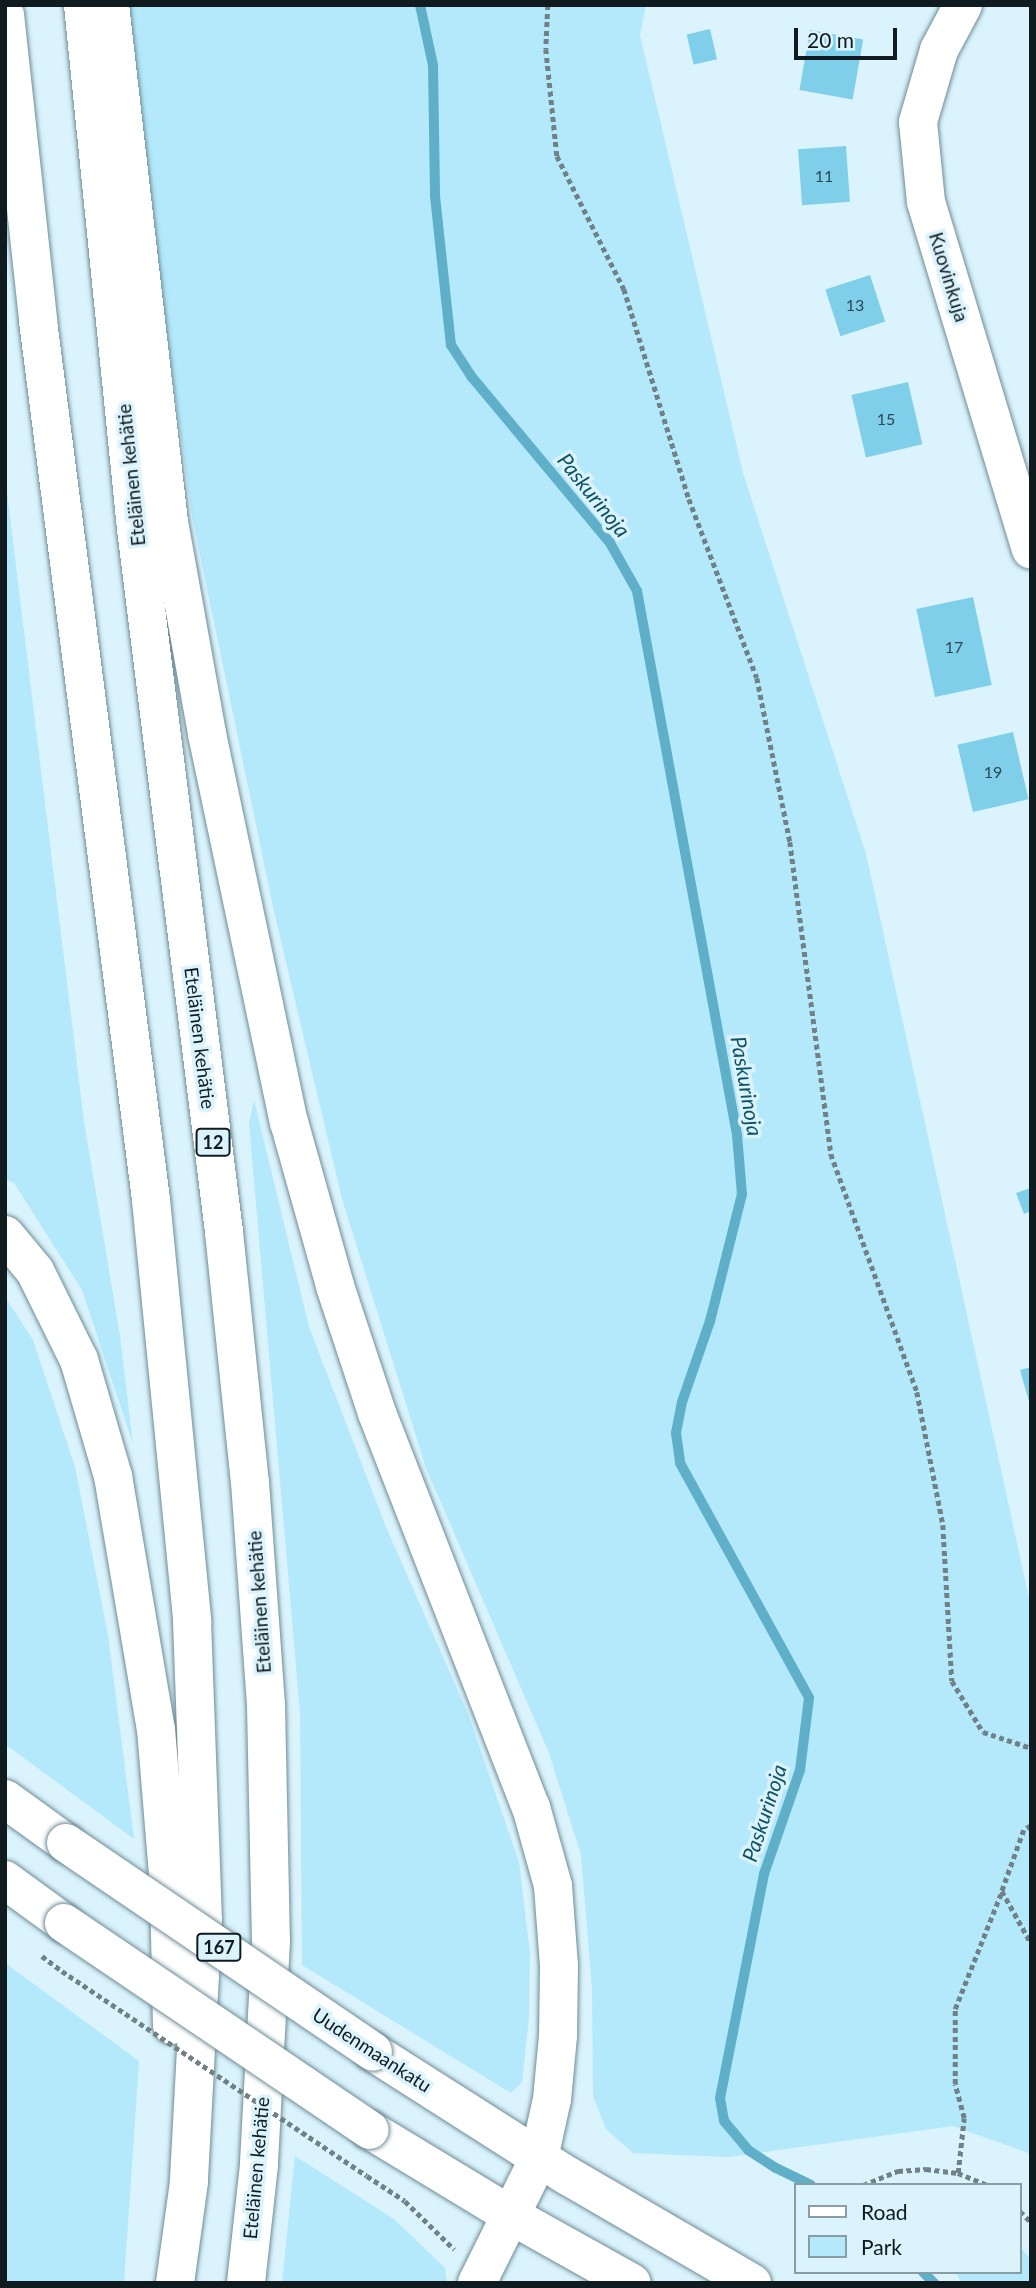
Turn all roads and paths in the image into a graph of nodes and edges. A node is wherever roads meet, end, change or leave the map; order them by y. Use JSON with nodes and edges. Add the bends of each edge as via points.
{"nodes":[{"id":1,"x":83,"y":5,"type":"edge"},
{"id":2,"x":110,"y":5,"type":"edge"},
{"id":3,"x":548,"y":5,"type":"edge"},
{"id":4,"x":963,"y":5,"type":"edge"},
{"id":5,"x":5,"y":15,"type":"edge"},
{"id":6,"x":1031,"y":549,"type":"edge"},
{"id":7,"x":5,"y":1235,"type":"edge"},
{"id":8,"x":1031,"y":1748,"type":"edge"},
{"id":9,"x":5,"y":1799,"type":"edge"},
{"id":10,"x":1031,"y":1826,"type":"edge"},
{"id":11,"x":5,"y":1880,"type":"edge"},
{"id":12,"x":1002,"y":1891,"type":"junction"},
{"id":13,"x":1031,"y":1943,"type":"edge"},
{"id":14,"x":62,"y":1971,"type":"dead end"},
{"id":15,"x":539,"y":2158,"type":"junction"},
{"id":16,"x":958,"y":2173,"type":"junction"},
{"id":17,"x":868,"y":2183,"type":"edge"},
{"id":18,"x":983,"y":2183,"type":"edge"},
{"id":19,"x":512,"y":2217,"type":"junction"},
{"id":20,"x":481,"y":2275,"type":"edge"},
{"id":21,"x":162,"y":2283,"type":"edge"},
{"id":22,"x":175,"y":2283,"type":"edge"},
{"id":23,"x":246,"y":2283,"type":"edge"},
{"id":24,"x":632,"y":2283,"type":"edge"},
{"id":25,"x":751,"y":2283,"type":"edge"}],
"edges":[{"from":1,"to":23,"type":"main road","name":"Eteläinen kehätie","number":"12","via":[[136,529],[224,1232],[250,1482],[266,1705],[271,1941],[259,2165]]},
{"from":2,"to":15,"type":"main road","via":[[169,522],[207,734],[289,1122],[377,1413],[531,1807],[553,1886],[558,2036],[552,2099]]},
{"from":3,"to":8,"type":"path","via":[[546,49],[557,156],[624,289],[689,499],[757,678],[790,842],[831,1154],[919,1405],[943,1525],[952,1681],[983,1732]]},
{"from":4,"to":6,"type":"main road","name":"Kuovinkuja","via":[[939,50],[918,122],[926,202]]},
{"from":5,"to":22,"type":"main road","via":[[38,321],[150,1200],[192,1621],[203,1920],[189,2182]]},
{"from":7,"to":21,"type":"main road","via":[[35,1271],[79,1360],[113,1476],[156,1729],[169,1886],[174,2088]]},
{"from":9,"to":15,"type":"main road","name":"Uudenmaankatu","number":"167","bridge":true,"via":[[373,2052]]},
{"from":10,"to":12,"type":"path","via":[[1024,1830]]},
{"from":11,"to":19,"type":"main road","bridge":true,"via":[[370,2130]]},
{"from":12,"to":13,"type":"path"},
{"from":12,"to":16,"type":"path","via":[[955,2009],[956,2084],[964,2118]]},
{"from":14,"to":20,"type":"path","bridge":true,"via":[[405,2201]]},
{"from":15,"to":19,"type":"main road"},
{"from":15,"to":25,"type":"main road","name":"Uudenmaankatu","number":"167"},
{"from":16,"to":17,"type":"path","via":[[898,2171]]},
{"from":16,"to":18,"type":"path"},
{"from":19,"to":20,"type":"main road"},
{"from":19,"to":24,"type":"main road"}]}
